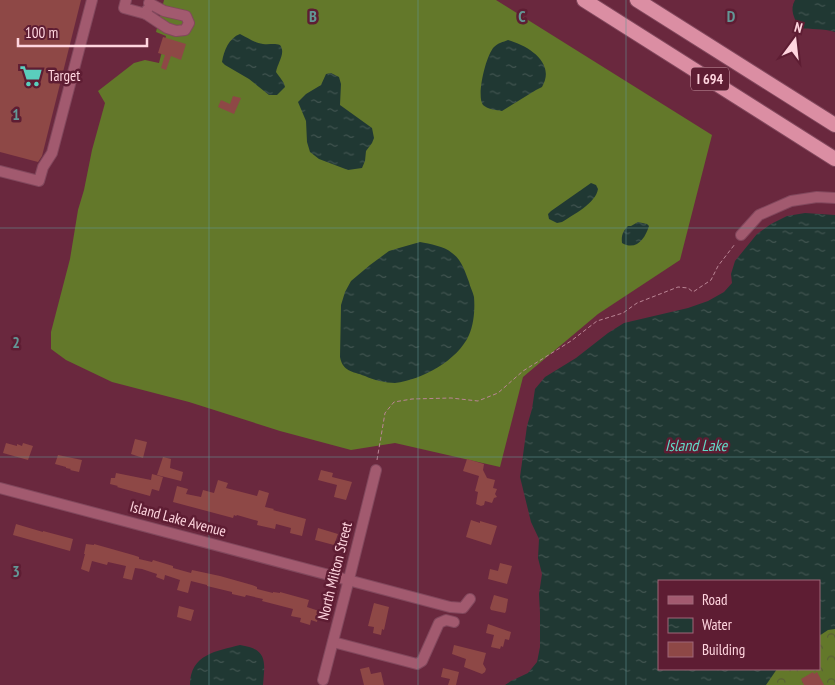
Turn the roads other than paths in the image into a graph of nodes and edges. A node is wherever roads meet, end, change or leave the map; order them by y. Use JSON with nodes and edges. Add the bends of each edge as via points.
{"nodes":[{"id":1,"x":92,"y":0,"type":"edge"},
{"id":2,"x":126,"y":0,"type":"edge"},
{"id":3,"x":584,"y":0,"type":"edge"},
{"id":4,"x":637,"y":0,"type":"edge"},
{"id":5,"x":149,"y":2,"type":"edge"},
{"id":6,"x":146,"y":14,"type":"junction"},
{"id":7,"x":835,"y":125,"type":"edge"},
{"id":8,"x":835,"y":159,"type":"edge"},
{"id":9,"x":0,"y":172,"type":"edge"},
{"id":10,"x":835,"y":198,"type":"edge"},
{"id":11,"x":741,"y":234,"type":"road end"},
{"id":12,"x":376,"y":470,"type":"road end"},
{"id":13,"x":0,"y":488,"type":"edge"},
{"id":14,"x":349,"y":580,"type":"junction"},
{"id":15,"x":470,"y":599,"type":"dead end"},
{"id":16,"x":454,"y":622,"type":"dead end"},
{"id":17,"x":333,"y":642,"type":"junction"},
{"id":18,"x":323,"y":680,"type":"dead end"}],
"edges":[{"from":1,"to":9,"type":"street","via":[[52,152],[43,166],[39,182]]},
{"from":2,"to":6,"type":"street","via":[[124,8]]},
{"from":3,"to":8,"type":"highway","number":"I 694"},
{"from":4,"to":7,"type":"highway","number":"I 694"},
{"from":5,"to":6,"type":"street"},
{"from":5,"to":6,"type":"street","via":[[164,11],[186,16],[189,23],[185,30],[176,31]]},
{"from":10,"to":11,"type":"street","via":[[791,201],[759,215]]},
{"from":12,"to":14,"type":"street","name":"North Milton Street"},
{"from":13,"to":14,"type":"street","name":"Island Lake Avenue"},
{"from":14,"to":15,"type":"street","name":"Island Lake Avenue","via":[[450,607],[463,608]]},
{"from":14,"to":17,"type":"street","name":"North Milton Street"},
{"from":16,"to":17,"type":"street","via":[[446,620],[439,623],[422,661],[417,664]]},
{"from":17,"to":18,"type":"street","name":"North Milton Street"}]}
